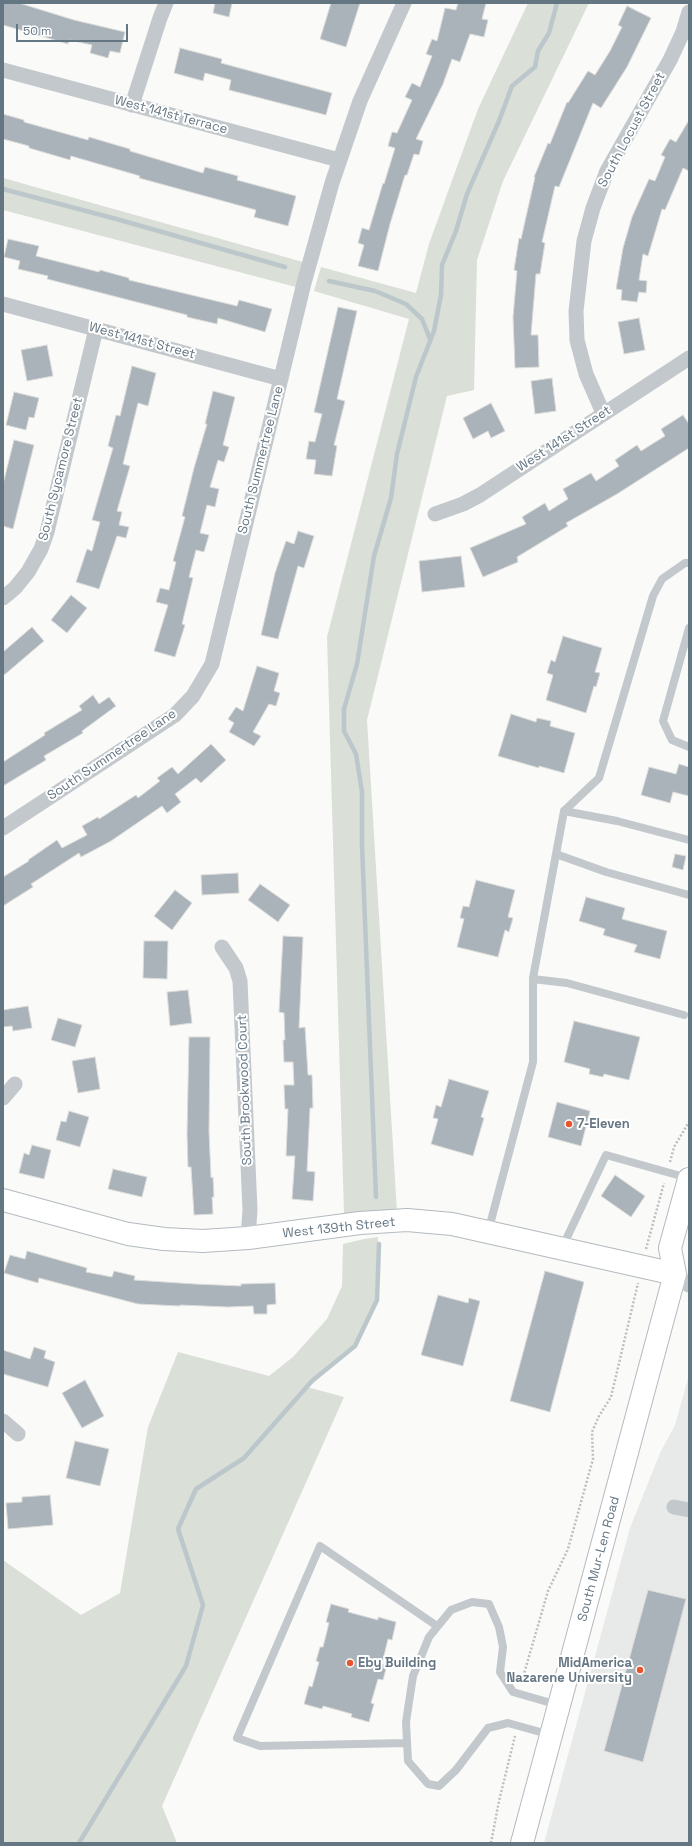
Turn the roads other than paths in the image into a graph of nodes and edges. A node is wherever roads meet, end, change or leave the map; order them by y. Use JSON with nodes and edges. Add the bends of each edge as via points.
{"nodes":[{"id":1,"x":166,"y":3,"type":"edge"},
{"id":2,"x":404,"y":3,"type":"edge"},
{"id":3,"x":689,"y":12,"type":"edge"},
{"id":4,"x":3,"y":70,"type":"edge"},
{"id":5,"x":132,"y":105,"type":"junction"},
{"id":6,"x":340,"y":160,"type":"junction"},
{"id":7,"x":3,"y":304,"type":"edge"},
{"id":8,"x":96,"y":329,"type":"junction"},
{"id":9,"x":689,"y":358,"type":"edge"},
{"id":10,"x":281,"y":379,"type":"junction"},
{"id":11,"x":603,"y":413,"type":"junction"},
{"id":12,"x":435,"y":514,"type":"dead end"},
{"id":13,"x":689,"y":563,"type":"edge"},
{"id":14,"x":3,"y":598,"type":"edge"},
{"id":15,"x":689,"y":628,"type":"edge"},
{"id":16,"x":689,"y":747,"type":"edge"},
{"id":17,"x":564,"y":811,"type":"junction"},
{"id":18,"x":3,"y":828,"type":"edge"},
{"id":19,"x":689,"y":840,"type":"edge"},
{"id":20,"x":556,"y":854,"type":"junction"},
{"id":21,"x":689,"y":895,"type":"edge"},
{"id":22,"x":222,"y":947,"type":"dead end"},
{"id":23,"x":533,"y":979,"type":"junction"},
{"id":24,"x":684,"y":1015,"type":"dead end"},
{"id":25,"x":15,"y":1084,"type":"dead end"},
{"id":26,"x":3,"y":1098,"type":"edge"},
{"id":27,"x":689,"y":1179,"type":"edge"},
{"id":28,"x":3,"y":1200,"type":"edge"},
{"id":29,"x":488,"y":1232,"type":"junction"},
{"id":30,"x":248,"y":1238,"type":"junction"},
{"id":31,"x":562,"y":1249,"type":"junction"},
{"id":32,"x":686,"y":1274,"type":"edge"},
{"id":33,"x":3,"y":1421,"type":"edge"},
{"id":34,"x":18,"y":1434,"type":"dead end"},
{"id":35,"x":674,"y":1507,"type":"dead end"},
{"id":36,"x":689,"y":1510,"type":"edge"},
{"id":37,"x":438,"y":1626,"type":"junction"},
{"id":38,"x":559,"y":1705,"type":"junction"},
{"id":39,"x":552,"y":1735,"type":"junction"},
{"id":40,"x":407,"y":1743,"type":"junction"},
{"id":41,"x":522,"y":1843,"type":"edge"}],
"edges":[{"from":1,"to":5,"type":"street"},
{"from":2,"to":6,"type":"street","name":"South Summertree Lane","via":[[360,101]]},
{"from":3,"to":11,"type":"street","name":"South Locust Street","via":[[670,60],[607,171],[584,241],[576,312],[577,340],[586,374]]},
{"from":4,"to":5,"type":"street","name":"West 141st Terrace"},
{"from":5,"to":6,"type":"street","name":"West 141st Terrace"},
{"from":6,"to":10,"type":"street","name":"South Summertree Lane","via":[[304,283]]},
{"from":7,"to":8,"type":"street","name":"West 141st Street"},
{"from":8,"to":10,"type":"street","name":"West 141st Street"},
{"from":8,"to":14,"type":"street","name":"South Sycamore Street","via":[[47,532],[28,572]]},
{"from":9,"to":11,"type":"street","name":"West 141st Street"},
{"from":10,"to":18,"type":"street","name":"South Summertree Lane","via":[[212,664],[193,696],[160,726]]},
{"from":11,"to":12,"type":"street","name":"West 141st Street","via":[[480,495]]},
{"from":13,"to":17,"type":"lane","via":[[662,579],[653,596],[599,778]]},
{"from":15,"to":16,"type":"lane","via":[[663,721],[672,740]]},
{"from":17,"to":19,"type":"lane","via":[[617,821]]},
{"from":17,"to":20,"type":"lane"},
{"from":20,"to":21,"type":"lane","via":[[606,872]]},
{"from":20,"to":23,"type":"lane"},
{"from":22,"to":30,"type":"street","name":"South Brookwood Court","via":[[236,968],[242,1001],[250,1210]]},
{"from":23,"to":24,"type":"lane","via":[[567,984]]},
{"from":23,"to":29,"type":"lane","via":[[533,1062]]},
{"from":25,"to":26,"type":"street"},
{"from":27,"to":31,"type":"lane","via":[[606,1155]]},
{"from":27,"to":32,"type":"main road","name":"South Mur-Len Road","via":[[670,1248]]},
{"from":28,"to":30,"type":"main road","name":"West 139th Street","via":[[136,1235],[203,1241]]},
{"from":29,"to":30,"type":"main road","name":"West 139th Street","via":[[452,1224],[407,1220],[360,1223]]},
{"from":29,"to":31,"type":"main road","name":"West 139th Street"},
{"from":31,"to":32,"type":"main road","name":"West 139th Street"},
{"from":32,"to":38,"type":"main road","name":"South Mur-Len Road"},
{"from":33,"to":34,"type":"street"},
{"from":35,"to":36,"type":"street"},
{"from":37,"to":38,"type":"lane","via":[[451,1610],[472,1602],[490,1604],[499,1627],[502,1647],[500,1672],[513,1692]]},
{"from":37,"to":40,"type":"lane","via":[[429,1637],[413,1676],[406,1722]]},
{"from":37,"to":40,"type":"lane","via":[[320,1546],[237,1738],[260,1746]]},
{"from":38,"to":39,"type":"main road","name":"South Mur-Len Road"},
{"from":39,"to":40,"type":"lane","via":[[508,1723],[488,1728],[456,1770],[439,1786],[428,1784],[408,1761]]},
{"from":39,"to":41,"type":"main road","name":"South Mur-Len Road"}]}
